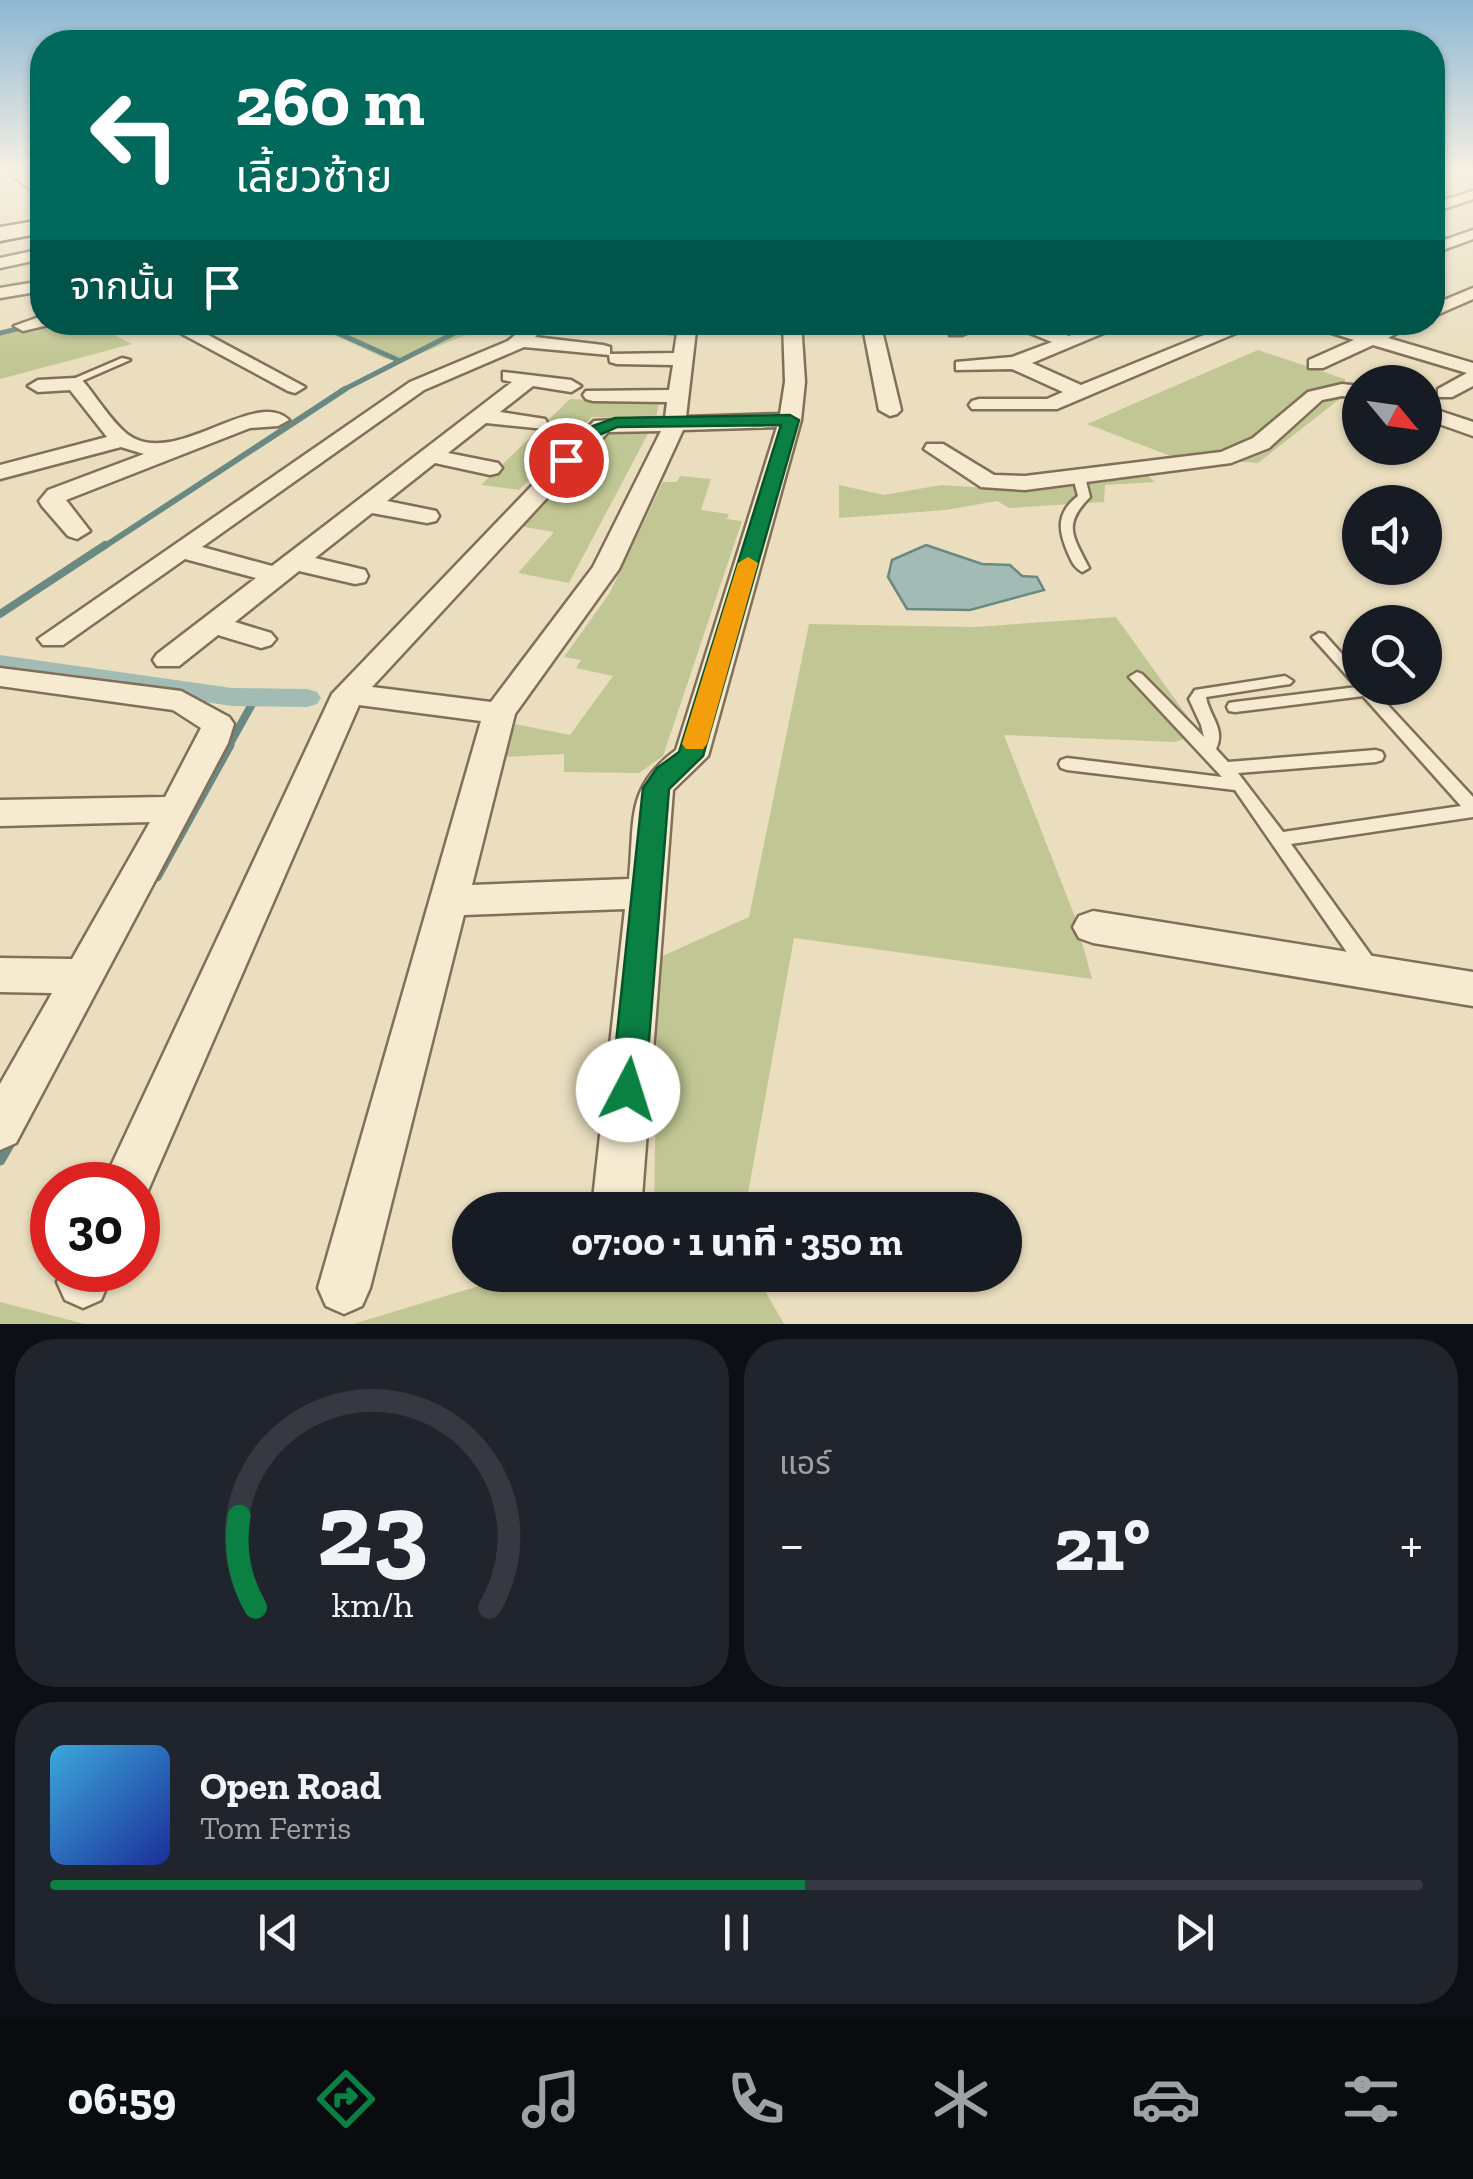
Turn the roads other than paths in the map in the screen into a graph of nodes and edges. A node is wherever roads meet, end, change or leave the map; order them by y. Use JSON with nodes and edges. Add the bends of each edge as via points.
{"nodes":[{"id":1,"x":1473,"y":233,"type":"edge"},
{"id":2,"x":1445,"y":245,"type":"edge"},
{"id":3,"x":30,"y":257,"type":"edge"},
{"id":4,"x":0,"y":264,"type":"edge"},
{"id":5,"x":30,"y":288,"type":"edge"},
{"id":6,"x":0,"y":293,"type":"edge"},
{"id":7,"x":1473,"y":293,"type":"edge"},
{"id":8,"x":1445,"y":306,"type":"edge"},
{"id":9,"x":30,"y":324,"type":"edge"},
{"id":10,"x":23,"y":326,"type":"dead end"},
{"id":11,"x":194,"y":335,"type":"edge"},
{"id":12,"x":527,"y":335,"type":"edge"},
{"id":13,"x":793,"y":335,"type":"edge"},
{"id":14,"x":875,"y":335,"type":"edge"},
{"id":15,"x":1049,"y":335,"type":"edge"},
{"id":16,"x":1088,"y":335,"type":"edge"},
{"id":17,"x":1221,"y":335,"type":"edge"},
{"id":18,"x":1361,"y":335,"type":"edge"},
{"id":19,"x":1379,"y":335,"type":"edge"},
{"id":20,"x":686,"y":337,"type":"edge"},
{"id":21,"x":1372,"y":338,"type":"junction"},
{"id":22,"x":520,"y":341,"type":"junction"},
{"id":23,"x":1069,"y":342,"type":"junction"},
{"id":24,"x":124,"y":360,"type":"dead end"},
{"id":25,"x":1015,"y":363,"type":"junction"},
{"id":26,"x":1316,"y":364,"type":"dead end"},
{"id":27,"x":963,"y":366,"type":"dead end"},
{"id":28,"x":458,"y":368,"type":"junction"},
{"id":29,"x":1473,"y":369,"type":"edge"},
{"id":30,"x":1473,"y":378,"type":"edge"},
{"id":31,"x":529,"y":379,"type":"junction"},
{"id":32,"x":71,"y":382,"type":"junction"},
{"id":33,"x":38,"y":386,"type":"dead end"},
{"id":34,"x":571,"y":386,"type":"dead end"},
{"id":35,"x":295,"y":388,"type":"dead end"},
{"id":36,"x":1342,"y":390,"type":"edge"},
{"id":37,"x":1082,"y":393,"type":"junction"},
{"id":38,"x":1445,"y":393,"type":"dead end"},
{"id":39,"x":593,"y":395,"type":"dead end"},
{"id":40,"x":979,"y":405,"type":"dead end"},
{"id":41,"x":676,"y":410,"type":"junction"},
{"id":42,"x":890,"y":410,"type":"dead end"},
{"id":43,"x":483,"y":416,"type":"junction"},
{"id":44,"x":1442,"y":418,"type":"edge"},
{"id":45,"x":278,"y":420,"type":"dead end"},
{"id":46,"x":790,"y":420,"type":"junction"},
{"id":47,"x":537,"y":424,"type":"dead end"},
{"id":48,"x":1473,"y":429,"type":"edge"},
{"id":49,"x":122,"y":440,"type":"junction"},
{"id":50,"x":935,"y":449,"type":"dead end"},
{"id":51,"x":166,"y":452,"type":"junction"},
{"id":52,"x":432,"y":456,"type":"junction"},
{"id":53,"x":490,"y":468,"type":"dead end"},
{"id":54,"x":0,"y":472,"type":"edge"},
{"id":55,"x":1079,"y":477,"type":"junction"},
{"id":56,"x":370,"y":505,"type":"junction"},
{"id":57,"x":427,"y":516,"type":"dead end"},
{"id":58,"x":77,"y":532,"type":"dead end"},
{"id":59,"x":182,"y":550,"type":"junction"},
{"id":60,"x":1082,"y":568,"type":"dead end"},
{"id":61,"x":287,"y":569,"type":"junction"},
{"id":62,"x":355,"y":576,"type":"dead end"},
{"id":63,"x":214,"y":625,"type":"junction"},
{"id":64,"x":1319,"y":637,"type":"dead end"},
{"id":65,"x":53,"y":639,"type":"dead end"},
{"id":66,"x":261,"y":639,"type":"dead end"},
{"id":67,"x":168,"y":660,"type":"dead end"},
{"id":68,"x":1342,"y":663,"type":"edge"},
{"id":69,"x":0,"y":677,"type":"edge"},
{"id":70,"x":1137,"y":677,"type":"dead end"},
{"id":71,"x":1285,"y":682,"type":"dead end"},
{"id":72,"x":1342,"y":690,"type":"edge"},
{"id":73,"x":348,"y":694,"type":"junction"},
{"id":74,"x":1380,"y":705,"type":"edge"},
{"id":75,"x":1235,"y":707,"type":"dead end"},
{"id":76,"x":499,"y":713,"type":"junction"},
{"id":77,"x":1207,"y":750,"type":"junction"},
{"id":78,"x":1376,"y":756,"type":"dead end"},
{"id":79,"x":1067,"y":764,"type":"dead end"},
{"id":80,"x":1224,"y":768,"type":"junction"},
{"id":81,"x":1240,"y":785,"type":"junction"},
{"id":82,"x":176,"y":809,"type":"junction"},
{"id":83,"x":1473,"y":810,"type":"edge"},
{"id":84,"x":0,"y":813,"type":"edge"},
{"id":85,"x":1278,"y":839,"type":"junction"},
{"id":86,"x":646,"y":894,"type":"junction"},
{"id":87,"x":448,"y":901,"type":"junction"},
{"id":88,"x":1093,"y":927,"type":"dead end"},
{"id":89,"x":1372,"y":973,"type":"junction"},
{"id":90,"x":0,"y":975,"type":"edge"},
{"id":91,"x":84,"y":976,"type":"junction"},
{"id":92,"x":1473,"y":989,"type":"edge"},
{"id":93,"x":0,"y":1128,"type":"edge"},
{"id":94,"x":136,"y":1162,"type":"edge"},
{"id":95,"x":619,"y":1192,"type":"edge"},
{"id":96,"x":344,"y":1288,"type":"dead end"}],
"edges":[{"from":1,"to":2,"type":"street"},
{"from":3,"to":4,"type":"street"},
{"from":5,"to":6,"type":"street"},
{"from":7,"to":8,"type":"street"},
{"from":9,"to":10,"type":"street"},
{"from":11,"to":35,"type":"street"},
{"from":12,"to":22,"type":"street"},
{"from":13,"to":46,"type":"street"},
{"from":14,"to":42,"type":"street"},
{"from":15,"to":23,"type":"street"},
{"from":16,"to":23,"type":"street"},
{"from":17,"to":37,"type":"street"},
{"from":18,"to":21,"type":"street"},
{"from":19,"to":21,"type":"street"},
{"from":20,"to":22,"type":"street","via":[[610,355]]},
{"from":20,"to":41,"type":"street"},
{"from":21,"to":26,"type":"street"},
{"from":21,"to":29,"type":"street"},
{"from":22,"to":28,"type":"street"},
{"from":23,"to":25,"type":"street"},
{"from":24,"to":32,"type":"lane"},
{"from":25,"to":27,"type":"street"},
{"from":25,"to":37,"type":"street"},
{"from":28,"to":31,"type":"street"},
{"from":28,"to":59,"type":"street","via":[[417,386]]},
{"from":30,"to":38,"type":"street"},
{"from":31,"to":34,"type":"street"},
{"from":31,"to":43,"type":"street"},
{"from":32,"to":33,"type":"street"},
{"from":32,"to":49,"type":"street"},
{"from":36,"to":55,"type":"street","via":[[1316,393],[1245,452]]},
{"from":37,"to":40,"type":"street","via":[[1042,406]]},
{"from":39,"to":41,"type":"street"},
{"from":41,"to":46,"type":"street"},
{"from":41,"to":73,"type":"street","via":[[593,431]]},
{"from":41,"to":76,"type":"street","via":[[606,569]]},
{"from":43,"to":47,"type":"street"},
{"from":43,"to":52,"type":"street"},
{"from":44,"to":48,"type":"street"},
{"from":45,"to":51,"type":"street","via":[[247,422]]},
{"from":46,"to":86,"type":"street","via":[[691,756],[656,788]]},
{"from":49,"to":51,"type":"street"},
{"from":49,"to":54,"type":"street"},
{"from":50,"to":55,"type":"street","via":[[989,482]]},
{"from":51,"to":58,"type":"street","via":[[57,494],[51,501]]},
{"from":52,"to":53,"type":"street"},
{"from":52,"to":56,"type":"street"},
{"from":55,"to":60,"type":"lane","via":[[1084,497],[1068,508],[1063,528]]},
{"from":56,"to":57,"type":"street"},
{"from":56,"to":61,"type":"street"},
{"from":59,"to":61,"type":"street"},
{"from":59,"to":65,"type":"street"},
{"from":61,"to":62,"type":"street"},
{"from":61,"to":63,"type":"street"},
{"from":63,"to":66,"type":"street"},
{"from":63,"to":67,"type":"street"},
{"from":64,"to":68,"type":"lane"},
{"from":69,"to":82,"type":"street","via":[[181,701],[205,713],[218,724]]},
{"from":70,"to":77,"type":"lane"},
{"from":71,"to":77,"type":"lane","via":[[1200,693],[1201,712],[1214,732]]},
{"from":72,"to":75,"type":"lane"},
{"from":73,"to":76,"type":"street"},
{"from":73,"to":94,"type":"street"},
{"from":74,"to":83,"type":"lane"},
{"from":76,"to":87,"type":"street"},
{"from":77,"to":80,"type":"lane"},
{"from":78,"to":80,"type":"lane"},
{"from":79,"to":81,"type":"lane"},
{"from":80,"to":81,"type":"lane"},
{"from":81,"to":85,"type":"lane"},
{"from":82,"to":84,"type":"street"},
{"from":82,"to":91,"type":"street"},
{"from":83,"to":85,"type":"lane"},
{"from":85,"to":89,"type":"lane"},
{"from":86,"to":87,"type":"street"},
{"from":86,"to":95,"type":"street"},
{"from":87,"to":96,"type":"street"},
{"from":88,"to":89,"type":"street"},
{"from":89,"to":92,"type":"street"},
{"from":90,"to":91,"type":"street"},
{"from":91,"to":93,"type":"street"}]}
